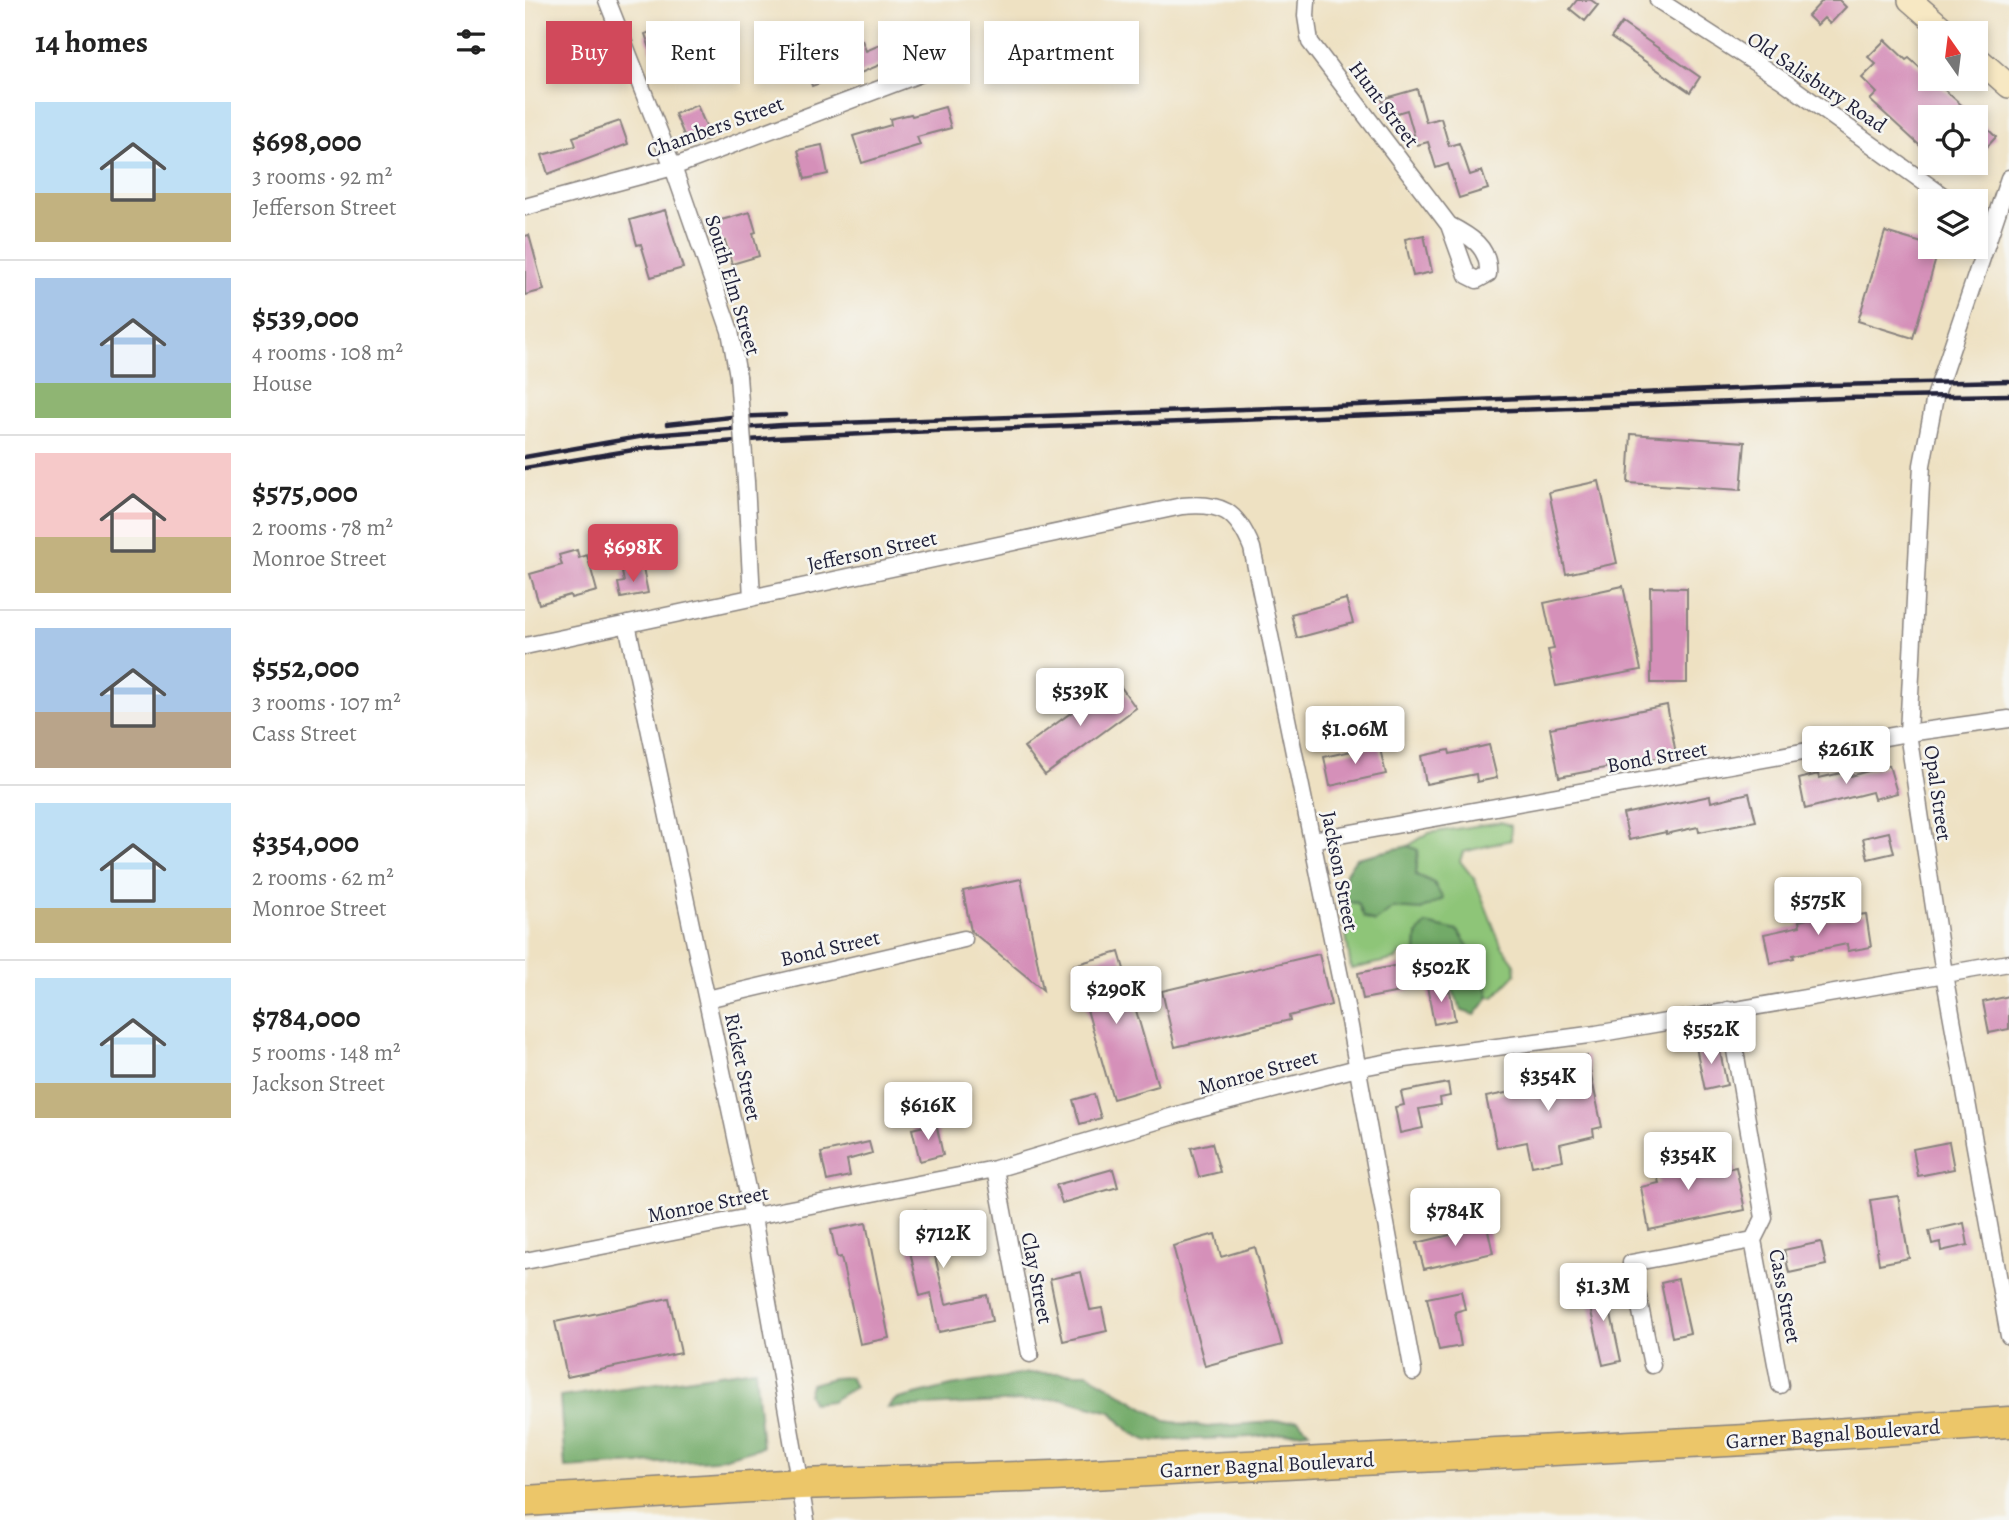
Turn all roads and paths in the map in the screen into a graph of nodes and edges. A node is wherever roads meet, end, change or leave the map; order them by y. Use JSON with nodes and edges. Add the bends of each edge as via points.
{"nodes":[{"id":1,"x":607,"y":0,"type":"edge"},
{"id":2,"x":1307,"y":0,"type":"edge"},
{"id":3,"x":1658,"y":0,"type":"edge"},
{"id":4,"x":1910,"y":0,"type":"edge"},
{"id":5,"x":1934,"y":21,"type":"edge"},
{"id":6,"x":1988,"y":68,"type":"edge"},
{"id":7,"x":893,"y":84,"type":"edge"},
{"id":8,"x":2009,"y":86,"type":"edge"},
{"id":9,"x":673,"y":167,"type":"junction"},
{"id":10,"x":2009,"y":178,"type":"edge"},
{"id":11,"x":1933,"y":189,"type":"edge"},
{"id":12,"x":525,"y":207,"type":"edge"},
{"id":13,"x":1449,"y":225,"type":"dead end"},
{"id":14,"x":1988,"y":229,"type":"edge"},
{"id":15,"x":1991,"y":231,"type":"junction"},
{"id":16,"x":1227,"y":511,"type":"joint"},
{"id":17,"x":751,"y":598,"type":"junction"},
{"id":18,"x":627,"y":624,"type":"junction"},
{"id":19,"x":525,"y":646,"type":"edge"},
{"id":20,"x":2009,"y":719,"type":"edge"},
{"id":21,"x":1908,"y":733,"type":"junction"},
{"id":22,"x":1312,"y":840,"type":"junction"},
{"id":23,"x":964,"y":939,"type":"dead end"},
{"id":24,"x":2009,"y":963,"type":"edge"},
{"id":25,"x":1944,"y":974,"type":"junction"},
{"id":26,"x":707,"y":999,"type":"junction"},
{"id":27,"x":1728,"y":1010,"type":"junction"},
{"id":28,"x":1357,"y":1068,"type":"junction"},
{"id":29,"x":995,"y":1169,"type":"junction"},
{"id":30,"x":753,"y":1217,"type":"junction"},
{"id":31,"x":1753,"y":1240,"type":"junction"},
{"id":32,"x":525,"y":1261,"type":"edge"},
{"id":33,"x":2009,"y":1336,"type":"edge"},
{"id":34,"x":1030,"y":1354,"type":"dead end"},
{"id":35,"x":1652,"y":1365,"type":"dead end"},
{"id":36,"x":1413,"y":1372,"type":"dead end"},
{"id":37,"x":1780,"y":1385,"type":"dead end"},
{"id":38,"x":2009,"y":1422,"type":"edge"},
{"id":39,"x":800,"y":1484,"type":"junction"},
{"id":40,"x":525,"y":1501,"type":"edge"},
{"id":41,"x":806,"y":1520,"type":"edge"}],
"edges":[{"from":1,"to":9,"type":"street","name":"South Elm Street"},
{"from":2,"to":13,"type":"street","name":"Hunt Street","via":[[1310,42]]},
{"from":3,"to":11,"type":"street","name":"Old Salisbury Road","via":[[1782,80]]},
{"from":4,"to":5,"type":"street"},
{"from":6,"to":8,"type":"street"},
{"from":7,"to":9,"type":"street","name":"Chambers Street"},
{"from":9,"to":12,"type":"street","name":"Chambers Street"},
{"from":9,"to":17,"type":"street","name":"South Elm Street","bridge":true,"via":[[730,331],[738,376]]},
{"from":10,"to":15,"type":"street","name":"Opal Street"},
{"from":14,"to":15,"type":"street"},
{"from":15,"to":21,"type":"street","name":"Opal Street","via":[[1935,397],[1922,465]]},
{"from":16,"to":17,"type":"street","name":"Jefferson Street","via":[[1205,504],[1182,506]]},
{"from":16,"to":22,"type":"street","name":"Jackson Street","via":[[1244,527],[1252,548]]},
{"from":17,"to":18,"type":"street","name":"Jefferson Street"},
{"from":18,"to":19,"type":"street","name":"Jefferson Street"},
{"from":18,"to":26,"type":"street","name":"Ricket Street"},
{"from":20,"to":21,"type":"street","name":"Bond Street"},
{"from":21,"to":22,"type":"street","name":"Bond Street"},
{"from":21,"to":25,"type":"street","name":"Opal Street"},
{"from":22,"to":28,"type":"street","name":"Jackson Street"},
{"from":23,"to":26,"type":"street","name":"Bond Street"},
{"from":24,"to":25,"type":"street","name":"Monroe Street"},
{"from":25,"to":27,"type":"street","name":"Monroe Street"},
{"from":25,"to":33,"type":"street","name":"Opal Street"},
{"from":26,"to":30,"type":"street","name":"Ricket Street"},
{"from":27,"to":28,"type":"street","name":"Monroe Street"},
{"from":27,"to":31,"type":"street","name":"Cass Street","via":[[1764,1218]]},
{"from":28,"to":29,"type":"street","name":"Monroe Street"},
{"from":28,"to":36,"type":"street","name":"Jackson Street"},
{"from":29,"to":30,"type":"street","name":"Monroe Street"},
{"from":29,"to":34,"type":"street","name":"Clay Street"},
{"from":30,"to":32,"type":"street","name":"Monroe Street"},
{"from":30,"to":39,"type":"street","name":"Ricket Street"},
{"from":31,"to":35,"type":"street","via":[[1631,1263]]},
{"from":31,"to":37,"type":"street","name":"Cass Street"},
{"from":38,"to":39,"type":"highway","name":"Garner Bagnal Boulevard","via":[[1067,1476]]},
{"from":39,"to":40,"type":"highway","name":"Garner Bagnal Boulevard"},
{"from":39,"to":41,"type":"street","name":"Ricket Street"}]}
